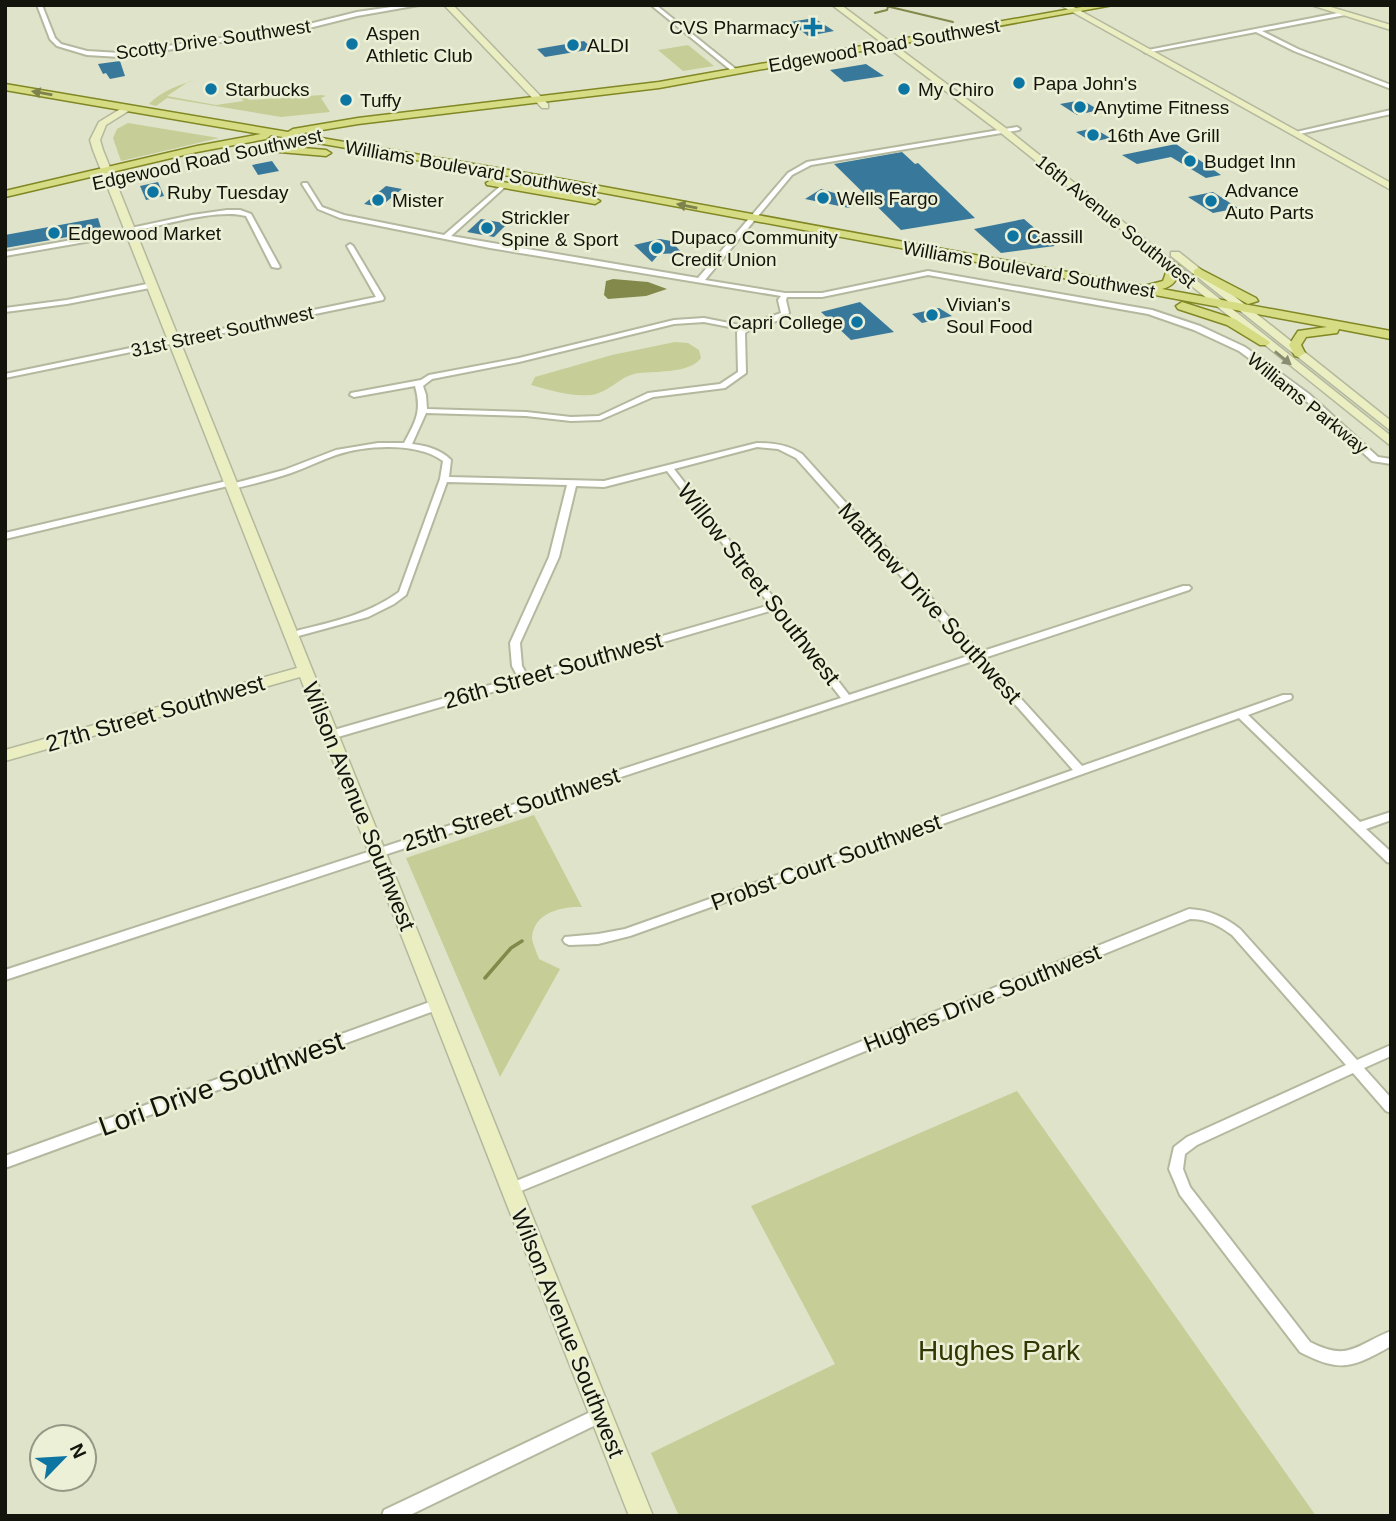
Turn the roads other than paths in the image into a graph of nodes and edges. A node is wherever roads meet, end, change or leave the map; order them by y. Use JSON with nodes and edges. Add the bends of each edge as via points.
{"nodes":[{"id":1,"x":39,"y":5,"type":"edge"},
{"id":2,"x":417,"y":5,"type":"edge"},
{"id":3,"x":448,"y":5,"type":"edge"},
{"id":4,"x":653,"y":5,"type":"edge"},
{"id":5,"x":836,"y":5,"type":"edge"},
{"id":6,"x":847,"y":5,"type":"edge"},
{"id":7,"x":1064,"y":5,"type":"edge"},
{"id":8,"x":1109,"y":5,"type":"edge"},
{"id":9,"x":1315,"y":5,"type":"edge"},
{"id":10,"x":1075,"y":12,"type":"junction"},
{"id":11,"x":1343,"y":14,"type":"junction"},
{"id":12,"x":1391,"y":28,"type":"edge"},
{"id":13,"x":1256,"y":30,"type":"junction"},
{"id":14,"x":895,"y":43,"type":"junction"},
{"id":15,"x":1146,"y":51,"type":"junction"},
{"id":16,"x":735,"y":71,"type":"junction"},
{"id":17,"x":5,"y":87,"type":"edge"},
{"id":18,"x":1391,"y":87,"type":"edge"},
{"id":19,"x":5,"y":98,"type":"edge"},
{"id":20,"x":543,"y":104,"type":"junction"},
{"id":21,"x":127,"y":108,"type":"junction"},
{"id":22,"x":1391,"y":112,"type":"edge"},
{"id":23,"x":1377,"y":115,"type":"junction"},
{"id":24,"x":115,"y":116,"type":"junction"},
{"id":25,"x":1391,"y":123,"type":"edge"},
{"id":26,"x":352,"y":129,"type":"junction"},
{"id":27,"x":1017,"y":129,"type":"junction"},
{"id":28,"x":1004,"y":131,"type":"junction"},
{"id":29,"x":1295,"y":133,"type":"junction"},
{"id":30,"x":298,"y":138,"type":"junction"},
{"id":31,"x":252,"y":139,"type":"junction"},
{"id":32,"x":275,"y":139,"type":"junction"},
{"id":33,"x":359,"y":148,"type":"junction"},
{"id":34,"x":326,"y":153,"type":"junction"},
{"id":35,"x":202,"y":156,"type":"junction"},
{"id":36,"x":108,"y":175,"type":"junction"},
{"id":37,"x":464,"y":178,"type":"dead end"},
{"id":38,"x":478,"y":180,"type":"dead end"},
{"id":39,"x":305,"y":184,"type":"dead end"},
{"id":40,"x":505,"y":185,"type":"junction"},
{"id":41,"x":1391,"y":187,"type":"edge"},
{"id":42,"x":5,"y":194,"type":"edge"},
{"id":43,"x":5,"y":202,"type":"edge"},
{"id":44,"x":750,"y":223,"type":"junction"},
{"id":45,"x":131,"y":231,"type":"junction"},
{"id":46,"x":445,"y":238,"type":"junction"},
{"id":47,"x":350,"y":246,"type":"dead end"},
{"id":48,"x":5,"y":254,"type":"edge"},
{"id":49,"x":276,"y":267,"type":"dead end"},
{"id":50,"x":1174,"y":267,"type":"junction"},
{"id":51,"x":1198,"y":272,"type":"junction"},
{"id":52,"x":701,"y":280,"type":"junction"},
{"id":53,"x":152,"y":285,"type":"junction"},
{"id":54,"x":1140,"y":289,"type":"junction"},
{"id":55,"x":785,"y":295,"type":"junction"},
{"id":56,"x":1155,"y":299,"type":"junction"},
{"id":57,"x":1216,"y":302,"type":"junction"},
{"id":58,"x":1240,"y":306,"type":"junction"},
{"id":59,"x":5,"y":310,"type":"edge"},
{"id":60,"x":1228,"y":312,"type":"junction"},
{"id":61,"x":1252,"y":316,"type":"junction"},
{"id":62,"x":1337,"y":327,"type":"junction"},
{"id":63,"x":745,"y":328,"type":"junction"},
{"id":64,"x":1391,"y":337,"type":"edge"},
{"id":65,"x":174,"y":340,"type":"junction"},
{"id":66,"x":1264,"y":342,"type":"junction"},
{"id":67,"x":1299,"y":353,"type":"junction"},
{"id":68,"x":5,"y":376,"type":"edge"},
{"id":69,"x":422,"y":382,"type":"junction"},
{"id":70,"x":354,"y":395,"type":"dead end"},
{"id":71,"x":424,"y":411,"type":"junction"},
{"id":72,"x":1391,"y":427,"type":"edge"},
{"id":73,"x":1391,"y":442,"type":"edge"},
{"id":74,"x":407,"y":446,"type":"junction"},
{"id":75,"x":1391,"y":462,"type":"edge"},
{"id":76,"x":670,"y":469,"type":"junction"},
{"id":77,"x":444,"y":479,"type":"junction"},
{"id":78,"x":572,"y":483,"type":"junction"},
{"id":79,"x":231,"y":484,"type":"junction"},
{"id":80,"x":5,"y":536,"type":"edge"},
{"id":81,"x":1186,"y":589,"type":"dead end"},
{"id":82,"x":776,"y":606,"type":"junction"},
{"id":83,"x":291,"y":635,"type":"junction"},
{"id":84,"x":977,"y":656,"type":"junction"},
{"id":85,"x":305,"y":671,"type":"junction"},
{"id":86,"x":524,"y":679,"type":"junction"},
{"id":87,"x":1287,"y":697,"type":"dead end"},
{"id":88,"x":847,"y":699,"type":"junction"},
{"id":89,"x":1240,"y":713,"type":"junction"},
{"id":90,"x":331,"y":735,"type":"junction"},
{"id":91,"x":5,"y":756,"type":"edge"},
{"id":92,"x":1080,"y":771,"type":"junction"},
{"id":93,"x":1391,"y":816,"type":"edge"},
{"id":94,"x":1359,"y":828,"type":"junction"},
{"id":95,"x":377,"y":853,"type":"junction"},
{"id":96,"x":1391,"y":859,"type":"edge"},
{"id":97,"x":569,"y":940,"type":"dead end"},
{"id":98,"x":5,"y":975,"type":"edge"},
{"id":99,"x":438,"y":1004,"type":"junction"},
{"id":100,"x":1391,"y":1050,"type":"edge"},
{"id":101,"x":1355,"y":1067,"type":"junction"},
{"id":102,"x":1391,"y":1107,"type":"edge"},
{"id":103,"x":5,"y":1162,"type":"edge"},
{"id":104,"x":511,"y":1189,"type":"junction"},
{"id":105,"x":1391,"y":1338,"type":"edge"},
{"id":106,"x":601,"y":1415,"type":"junction"},
{"id":107,"x":390,"y":1516,"type":"edge"},
{"id":108,"x":641,"y":1516,"type":"edge"}],
"edges":[{"from":1,"to":2,"type":"street","name":"Scotty Drive Southwest","via":[[59,45],[86,53],[126,54]]},
{"from":3,"to":20,"type":"main road"},
{"from":4,"to":16,"type":"street"},
{"from":5,"to":14,"type":"main road","name":"16th Avenue Southwest"},
{"from":6,"to":14,"type":"main road","name":"16th Avenue Southwest"},
{"from":7,"to":10,"type":"main road"},
{"from":8,"to":10,"type":"main road","name":"Edgewood Road Southwest"},
{"from":9,"to":11,"type":"main road"},
{"from":10,"to":14,"type":"main road","name":"Edgewood Road Southwest"},
{"from":10,"to":15,"type":"main road"},
{"from":11,"to":12,"type":"main road"},
{"from":11,"to":13,"type":"street"},
{"from":13,"to":15,"type":"street"},
{"from":13,"to":18,"type":"street"},
{"from":14,"to":16,"type":"main road","name":"Edgewood Road Southwest"},
{"from":14,"to":27,"type":"main road","name":"16th Avenue Southwest"},
{"from":14,"to":28,"type":"main road","name":"16th Avenue Southwest"},
{"from":15,"to":29,"type":"main road"},
{"from":16,"to":20,"type":"main road","name":"Edgewood Road Southwest"},
{"from":21,"to":17,"type":"main road","name":"Williams Boulevard Southwest","one_way":true},
{"from":19,"to":24,"type":"main road"},
{"from":20,"to":26,"type":"main road","name":"Edgewood Road Southwest"},
{"from":20,"to":32,"type":"main road","name":"Edgewood Road Southwest","via":[[384,118]]},
{"from":21,"to":24,"type":"main road","name":"Wilson Avenue Southwest"},
{"from":21,"to":32,"type":"main road","name":"Williams Boulevard Southwest"},
{"from":22,"to":23,"type":"street"},
{"from":23,"to":25,"type":"street"},
{"from":23,"to":29,"type":"street"},
{"from":24,"to":31,"type":"main road"},
{"from":24,"to":36,"type":"main road","name":"Wilson Avenue Southwest","via":[[102,124],[94,140]]},
{"from":26,"to":30,"type":"main road","name":"Edgewood Road Southwest"},
{"from":26,"to":33,"type":"main road","via":[[335,138]]},
{"from":27,"to":28,"type":"street"},
{"from":27,"to":51,"type":"main road","name":"16th Avenue Southwest"},
{"from":28,"to":44,"type":"street","via":[[809,163],[790,174]]},
{"from":28,"to":50,"type":"main road","name":"16th Avenue Southwest"},
{"from":29,"to":41,"type":"main road"},
{"from":30,"to":32,"type":"main road","name":"Williams Boulevard Southwest"},
{"from":30,"to":33,"type":"main road","name":"Williams Boulevard Southwest"},
{"from":31,"to":32,"type":"main road","name":"Edgewood Road Southwest"},
{"from":31,"to":36,"type":"main road","name":"Edgewood Road Southwest"},
{"from":32,"to":34,"type":"main road","name":"Williams Boulevard Southwest"},
{"from":32,"to":35,"type":"main road","name":"Edgewood Road Southwest"},
{"from":44,"to":33,"type":"main road","name":"Williams Boulevard Southwest","one_way":true},
{"from":34,"to":35,"type":"main road","via":[[268,148]]},
{"from":34,"to":37,"type":"main road","name":"Williams Boulevard Southwest"},
{"from":35,"to":36,"type":"main road","name":"Edgewood Road Southwest"},
{"from":36,"to":42,"type":"main road","name":"Edgewood Road Southwest"},
{"from":36,"to":43,"type":"main road","name":"Edgewood Road Southwest"},
{"from":36,"to":45,"type":"main road","name":"Wilson Avenue Southwest"},
{"from":38,"to":40,"type":"main road","name":"Williams Boulevard Southwest"},
{"from":39,"to":46,"type":"street","name":"Williams Parkway","via":[[329,214]]},
{"from":40,"to":44,"type":"main road","name":"Williams Boulevard Southwest"},
{"from":40,"to":46,"type":"street"},
{"from":44,"to":52,"type":"street"},
{"from":44,"to":54,"type":"main road","name":"Williams Boulevard Southwest"},
{"from":44,"to":56,"type":"main road","name":"Williams Boulevard Southwest"},
{"from":45,"to":48,"type":"street"},
{"from":45,"to":49,"type":"street","via":[[245,212]]},
{"from":45,"to":53,"type":"main road","name":"Wilson Avenue Southwest"},
{"from":46,"to":52,"type":"street","name":"Williams Parkway"},
{"from":47,"to":65,"type":"street","name":"31st Street Southwest","via":[[380,298]]},
{"from":50,"to":54,"type":"main road","via":[[1169,283]]},
{"from":50,"to":57,"type":"main road","name":"16th Avenue Southwest"},
{"from":51,"to":58,"type":"main road","name":"16th Avenue Southwest"},
{"from":51,"to":62,"type":"main road","via":[[1246,299]]},
{"from":52,"to":55,"type":"street","name":"Williams Parkway"},
{"from":53,"to":59,"type":"street"},
{"from":53,"to":65,"type":"main road","name":"Wilson Avenue Southwest"},
{"from":54,"to":57,"type":"main road","name":"Williams Boulevard Southwest"},
{"from":55,"to":63,"type":"street","via":[[782,316]]},
{"from":55,"to":75,"type":"street","name":"Williams Parkway","via":[[822,295],[928,273],[1149,312],[1242,349],[1296,388],[1375,459]]},
{"from":56,"to":60,"type":"main road","name":"Williams Boulevard Southwest"},
{"from":56,"to":66,"type":"main road","via":[[1223,318]]},
{"from":57,"to":58,"type":"main road","name":"Williams Boulevard Southwest"},
{"from":57,"to":60,"type":"main road","name":"16th Avenue Southwest"},
{"from":58,"to":61,"type":"main road","name":"16th Avenue Southwest"},
{"from":58,"to":62,"type":"main road","name":"Williams Boulevard Southwest"},
{"from":60,"to":61,"type":"main road","name":"Williams Boulevard Southwest"},
{"from":60,"to":66,"type":"main road","name":"16th Avenue Southwest"},
{"from":61,"to":62,"type":"main road","name":"Williams Boulevard Southwest"},
{"from":61,"to":67,"type":"main road","name":"16th Avenue Southwest"},
{"from":62,"to":64,"type":"main road","name":"Williams Boulevard Southwest"},
{"from":62,"to":67,"type":"main road","via":[[1302,334],[1294,345]]},
{"from":63,"to":69,"type":"street","via":[[704,320],[674,322],[440,374]]},
{"from":63,"to":71,"type":"street","via":[[739,337],[742,373],[733,380],[722,386],[651,395],[600,418]]},
{"from":65,"to":68,"type":"street","name":"31st Street Southwest"},
{"from":65,"to":79,"type":"main road","name":"Wilson Avenue Southwest"},
{"from":66,"to":73,"type":"main road","name":"16th Avenue Southwest","one_way":true},
{"from":67,"to":72,"type":"main road","name":"16th Avenue Southwest"},
{"from":69,"to":70,"type":"street"},
{"from":69,"to":71,"type":"street"},
{"from":71,"to":74,"type":"street"},
{"from":74,"to":77,"type":"street","via":[[441,453],[447,460]]},
{"from":74,"to":79,"type":"street","via":[[338,452],[281,474]]},
{"from":76,"to":78,"type":"street","via":[[604,484]]},
{"from":76,"to":82,"type":"street","name":"Willow Street Southwest"},
{"from":76,"to":84,"type":"street","name":"Matthew Drive Southwest","via":[[757,445],[789,449]]},
{"from":77,"to":78,"type":"street"},
{"from":77,"to":83,"type":"street","via":[[403,593],[372,613]]},
{"from":78,"to":86,"type":"street","via":[[554,557],[515,643],[517,666]]},
{"from":79,"to":80,"type":"street"},
{"from":79,"to":83,"type":"main road","name":"Wilson Avenue Southwest"},
{"from":81,"to":84,"type":"street","name":"25th Street Southwest"},
{"from":82,"to":86,"type":"street","name":"26th Street Southwest"},
{"from":82,"to":88,"type":"street","name":"Willow Street Southwest"},
{"from":83,"to":85,"type":"main road","name":"Wilson Avenue Southwest"},
{"from":84,"to":88,"type":"street","name":"25th Street Southwest"},
{"from":84,"to":92,"type":"street","name":"Matthew Drive Southwest"},
{"from":85,"to":90,"type":"main road","name":"Wilson Avenue Southwest"},
{"from":85,"to":91,"type":"main road","name":"27th Street Southwest"},
{"from":86,"to":90,"type":"street","name":"26th Street Southwest"},
{"from":87,"to":89,"type":"street","name":"Probst Court Southwest"},
{"from":88,"to":95,"type":"street","name":"25th Street Southwest"},
{"from":89,"to":92,"type":"street","name":"Probst Court Southwest"},
{"from":89,"to":94,"type":"street"},
{"from":90,"to":95,"type":"main road","name":"Wilson Avenue Southwest"},
{"from":92,"to":97,"type":"street","name":"Probst Court Southwest","via":[[626,933]]},
{"from":93,"to":94,"type":"street"},
{"from":94,"to":96,"type":"street"},
{"from":95,"to":98,"type":"street","name":"25th Street Southwest"},
{"from":95,"to":99,"type":"main road","name":"Wilson Avenue Southwest"},
{"from":99,"to":103,"type":"street","name":"Lori Drive Southwest"},
{"from":99,"to":104,"type":"main road","name":"Wilson Avenue Southwest"},
{"from":100,"to":101,"type":"street"},
{"from":101,"to":102,"type":"street","name":"Hughes Drive Southwest"},
{"from":101,"to":104,"type":"street","name":"Hughes Drive Southwest","via":[[1236,932],[1205,914],[1189,914]]},
{"from":101,"to":105,"type":"street","via":[[1192,1141],[1179,1151],[1176,1169],[1185,1191],[1305,1347],[1324,1358],[1344,1361]]},
{"from":104,"to":106,"type":"main road","name":"Wilson Avenue Southwest"},
{"from":106,"to":107,"type":"street"},
{"from":106,"to":108,"type":"main road","name":"Wilson Avenue Southwest"}]}
